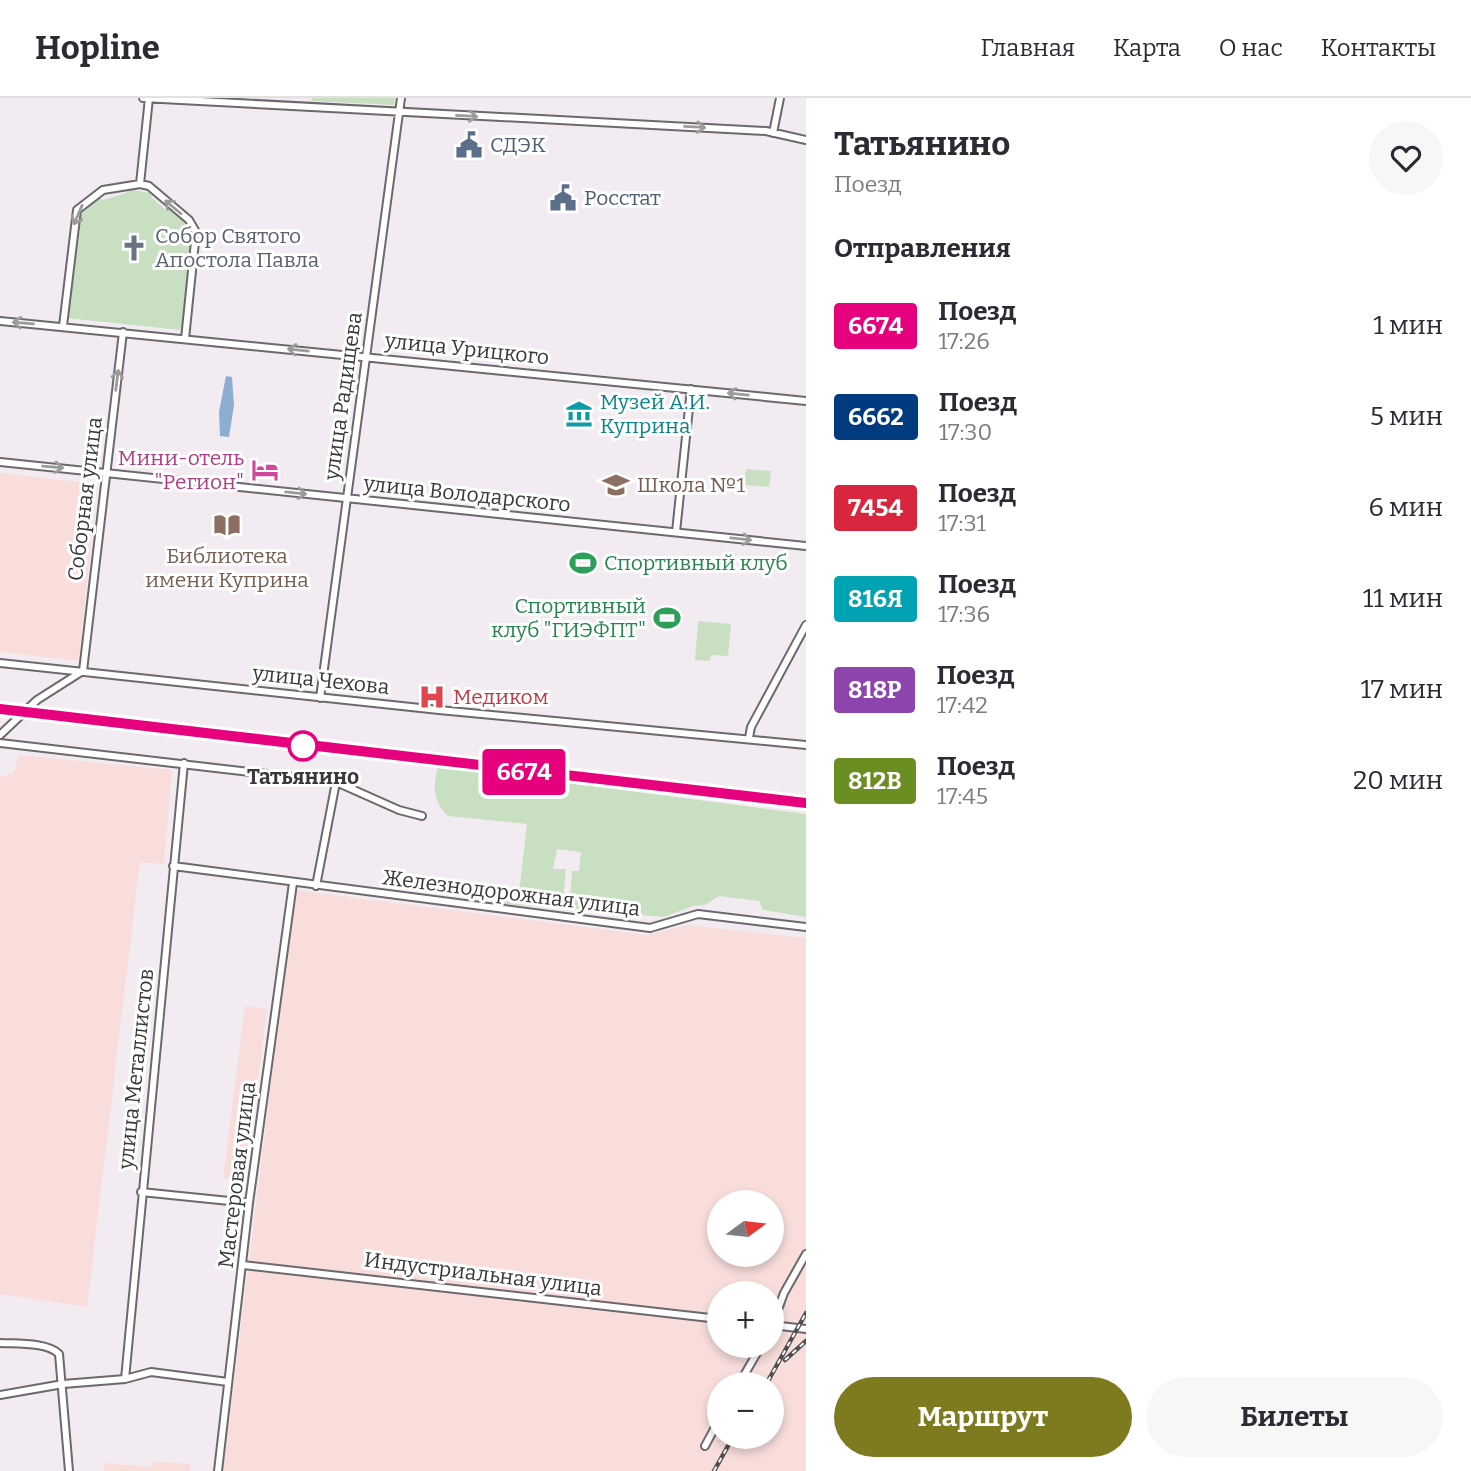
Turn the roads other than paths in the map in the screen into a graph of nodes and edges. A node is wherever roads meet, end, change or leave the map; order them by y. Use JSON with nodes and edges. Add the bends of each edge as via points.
{"nodes":[{"id":1,"x":143,"y":98,"type":"edge"},
{"id":2,"x":149,"y":98,"type":"edge"},
{"id":3,"x":401,"y":98,"type":"edge"},
{"id":4,"x":780,"y":98,"type":"edge"},
{"id":5,"x":399,"y":112,"type":"junction"},
{"id":6,"x":773,"y":133,"type":"junction"},
{"id":7,"x":806,"y":140,"type":"edge"},
{"id":8,"x":137,"y":184,"type":"junction"},
{"id":9,"x":0,"y":321,"type":"edge"},
{"id":10,"x":63,"y":326,"type":"junction"},
{"id":11,"x":123,"y":332,"type":"junction"},
{"id":12,"x":185,"y":339,"type":"junction"},
{"id":13,"x":366,"y":357,"type":"junction"},
{"id":14,"x":691,"y":389,"type":"junction"},
{"id":15,"x":806,"y":401,"type":"edge"},
{"id":16,"x":0,"y":462,"type":"edge"},
{"id":17,"x":106,"y":472,"type":"junction"},
{"id":18,"x":347,"y":499,"type":"junction"},
{"id":19,"x":676,"y":532,"type":"junction"},
{"id":20,"x":806,"y":546,"type":"edge"},
{"id":21,"x":806,"y":625,"type":"edge"},
{"id":22,"x":0,"y":663,"type":"edge"},
{"id":23,"x":59,"y":668,"type":"junction"},
{"id":24,"x":83,"y":671,"type":"junction"},
{"id":25,"x":59,"y":684,"type":"junction"},
{"id":26,"x":320,"y":698,"type":"junction"},
{"id":27,"x":0,"y":734,"type":"edge"},
{"id":28,"x":749,"y":738,"type":"junction"},
{"id":29,"x":0,"y":743,"type":"edge"},
{"id":30,"x":806,"y":745,"type":"edge"},
{"id":31,"x":184,"y":763,"type":"junction"},
{"id":32,"x":335,"y":782,"type":"junction"},
{"id":33,"x":422,"y":816,"type":"dead end"},
{"id":34,"x":173,"y":866,"type":"junction"},
{"id":35,"x":293,"y":883,"type":"junction"},
{"id":36,"x":316,"y":886,"type":"junction"},
{"id":37,"x":806,"y":927,"type":"edge"},
{"id":38,"x":141,"y":1192,"type":"junction"},
{"id":39,"x":249,"y":1203,"type":"junction"},
{"id":40,"x":806,"y":1254,"type":"edge"},
{"id":41,"x":243,"y":1265,"type":"junction"},
{"id":42,"x":784,"y":1295,"type":"edge"},
{"id":43,"x":707,"y":1318,"type":"edge"},
{"id":44,"x":784,"y":1326,"type":"edge"},
{"id":45,"x":806,"y":1329,"type":"edge"},
{"id":46,"x":0,"y":1343,"type":"edge"},
{"id":47,"x":125,"y":1380,"type":"junction"},
{"id":48,"x":228,"y":1382,"type":"junction"},
{"id":49,"x":63,"y":1384,"type":"junction"},
{"id":50,"x":0,"y":1395,"type":"edge"},
{"id":51,"x":707,"y":1442,"type":"edge"},
{"id":52,"x":705,"y":1446,"type":"dead end"},
{"id":53,"x":69,"y":1471,"type":"edge"},
{"id":54,"x":218,"y":1471,"type":"edge"}],
"edges":[{"from":1,"to":2,"type":"street"},
{"from":2,"to":5,"type":"street"},
{"from":2,"to":8,"type":"street"},
{"from":3,"to":5,"type":"street","name":"улица Радищева"},
{"from":4,"to":6,"type":"street"},
{"from":5,"to":6,"type":"street","one_way":true},
{"from":5,"to":13,"type":"street","name":"улица Радищева"},
{"from":6,"to":7,"type":"street"},
{"from":8,"to":10,"type":"street","one_way":true,"via":[[103,190],[77,210]]},
{"from":12,"to":8,"type":"street","one_way":true,"via":[[196,232],[189,220],[149,186]]},
{"from":10,"to":9,"type":"street","name":"улица Урицкого","one_way":true},
{"from":10,"to":11,"type":"street","name":"улица Урицкого"},
{"from":11,"to":12,"type":"street","name":"улица Урицкого"},
{"from":17,"to":11,"type":"street","name":"Соборная улица","one_way":true},
{"from":13,"to":12,"type":"street","name":"улица Урицкого","one_way":true},
{"from":13,"to":14,"type":"street","name":"улица Урицкого"},
{"from":13,"to":18,"type":"street","name":"улица Радищева"},
{"from":15,"to":14,"type":"street","name":"улица Урицкого","one_way":true},
{"from":14,"to":19,"type":"street"},
{"from":16,"to":17,"type":"street","name":"улица Володарского","one_way":true},
{"from":17,"to":18,"type":"street","name":"улица Володарского","one_way":true},
{"from":17,"to":24,"type":"street","name":"Соборная улица"},
{"from":18,"to":19,"type":"street","name":"улица Володарского"},
{"from":18,"to":26,"type":"street","name":"улица Радищева"},
{"from":19,"to":20,"type":"street","name":"улица Володарского","one_way":true},
{"from":21,"to":28,"type":"street","via":[[752,724]]},
{"from":22,"to":23,"type":"street","name":"улица Чехова"},
{"from":23,"to":24,"type":"street","name":"улица Чехова"},
{"from":23,"to":25,"type":"street"},
{"from":24,"to":25,"type":"street"},
{"from":24,"to":26,"type":"street","name":"улица Чехова"},
{"from":25,"to":27,"type":"street"},
{"from":26,"to":28,"type":"street","name":"улица Чехова"},
{"from":28,"to":30,"type":"street","name":"улица Чехова"},
{"from":29,"to":31,"type":"street"},
{"from":31,"to":32,"type":"street"},
{"from":31,"to":34,"type":"street","name":"улица Металлистов"},
{"from":32,"to":33,"type":"street"},
{"from":32,"to":36,"type":"street"},
{"from":34,"to":35,"type":"street","name":"Железнодорожная улица"},
{"from":34,"to":38,"type":"street","name":"улица Металлистов"},
{"from":35,"to":36,"type":"street","name":"Железнодорожная улица"},
{"from":35,"to":39,"type":"street","name":"Мастеровая улица"},
{"from":36,"to":37,"type":"street","name":"Железнодорожная улица","via":[[650,928],[698,914]]},
{"from":38,"to":39,"type":"street"},
{"from":38,"to":47,"type":"street","name":"улица Металлистов"},
{"from":39,"to":41,"type":"street","name":"Мастеровая улица"},
{"from":40,"to":42,"type":"street"},
{"from":41,"to":43,"type":"street","name":"Индустриальная улица"},
{"from":41,"to":48,"type":"street","name":"Мастеровая улица"},
{"from":44,"to":45,"type":"street"},
{"from":46,"to":49,"type":"street","via":[[56,1350]]},
{"from":47,"to":48,"type":"street","via":[[162,1372]]},
{"from":47,"to":49,"type":"street"},
{"from":48,"to":54,"type":"street","name":"Мастеровая улица"},
{"from":49,"to":50,"type":"street"},
{"from":49,"to":53,"type":"street"},
{"from":51,"to":52,"type":"street"}]}
